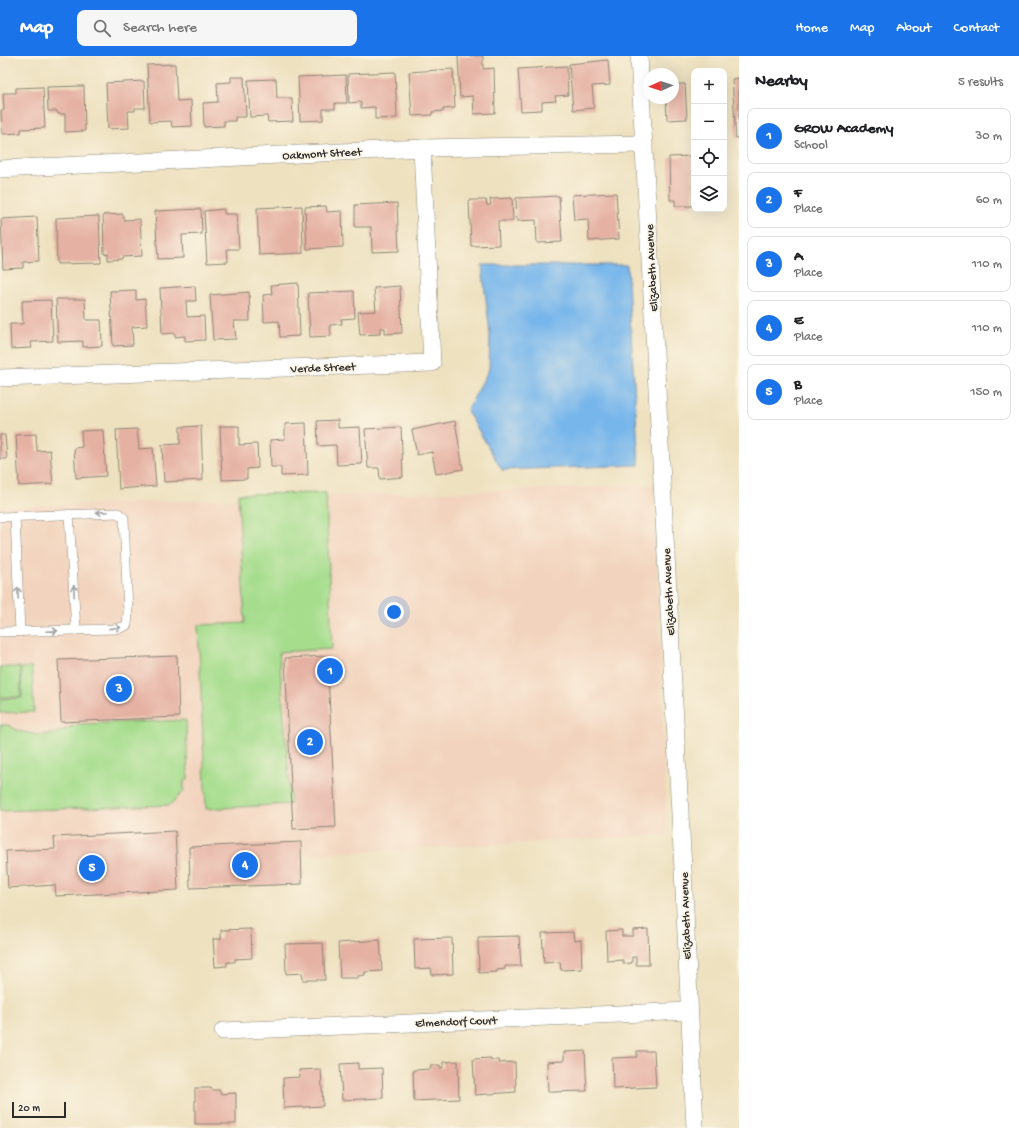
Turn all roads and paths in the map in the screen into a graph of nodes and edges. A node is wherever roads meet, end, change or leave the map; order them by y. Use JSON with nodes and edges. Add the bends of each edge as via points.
{"nodes":[{"id":1,"x":640,"y":56,"type":"edge"},
{"id":2,"x":644,"y":144,"type":"junction"},
{"id":3,"x":422,"y":148,"type":"junction"},
{"id":4,"x":0,"y":169,"type":"edge"},
{"id":5,"x":0,"y":378,"type":"edge"},
{"id":6,"x":69,"y":514,"type":"junction"},
{"id":7,"x":15,"y":516,"type":"junction"},
{"id":8,"x":0,"y":517,"type":"edge"},
{"id":9,"x":76,"y":630,"type":"junction"},
{"id":10,"x":0,"y":632,"type":"edge"},
{"id":11,"x":20,"y":632,"type":"junction"},
{"id":12,"x":689,"y":1011,"type":"junction"},
{"id":13,"x":223,"y":1031,"type":"dead end"},
{"id":14,"x":695,"y":1128,"type":"edge"}],
"edges":[{"from":1,"to":2,"type":"street","name":"Elizabeth Avenue"},
{"from":2,"to":3,"type":"street","name":"Oakmont Street"},
{"from":2,"to":12,"type":"street","name":"Elizabeth Avenue"},
{"from":3,"to":4,"type":"street","name":"Oakmont Street"},
{"from":3,"to":5,"type":"street","name":"Verde Street","via":[[432,363]]},
{"from":6,"to":7,"type":"lane"},
{"from":9,"to":6,"type":"lane","one_way":true},
{"from":9,"to":6,"type":"lane","one_way":true,"via":[[114,629],[128,623],[124,518],[114,512]]},
{"from":7,"to":8,"type":"lane"},
{"from":11,"to":7,"type":"lane","one_way":true},
{"from":11,"to":9,"type":"lane","one_way":true},
{"from":10,"to":11,"type":"lane"},
{"from":12,"to":13,"type":"street","name":"Elmendorf Court"},
{"from":12,"to":14,"type":"street","name":"Elizabeth Avenue"}]}
